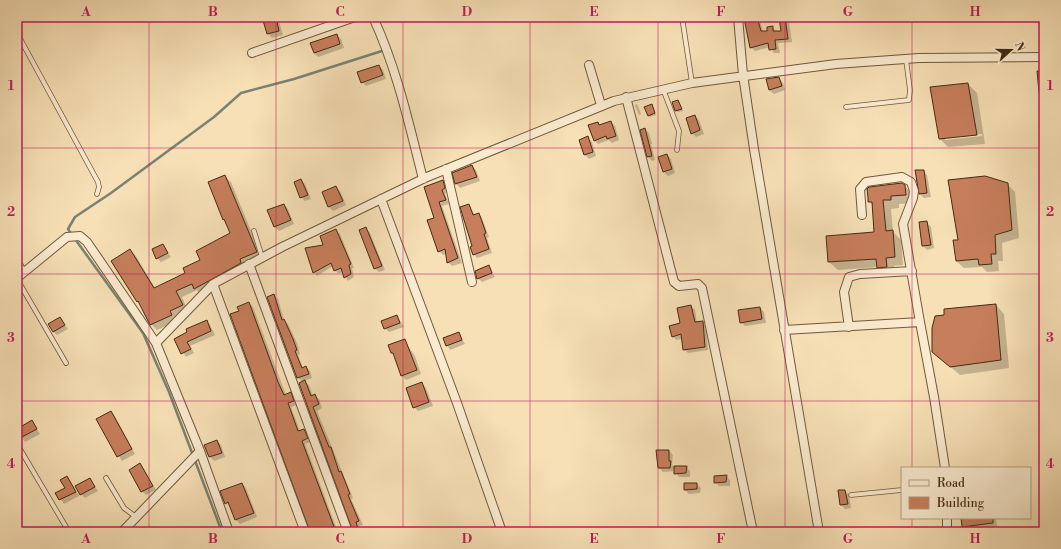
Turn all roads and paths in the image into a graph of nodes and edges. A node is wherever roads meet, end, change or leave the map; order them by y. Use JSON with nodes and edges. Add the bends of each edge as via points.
{"nodes":[{"id":1,"x":355,"y":17,"type":"edge"},
{"id":2,"x":373,"y":17,"type":"edge"},
{"id":3,"x":682,"y":17,"type":"edge"},
{"id":4,"x":738,"y":17,"type":"edge"},
{"id":5,"x":17,"y":33,"type":"edge"},
{"id":6,"x":252,"y":52,"type":"dead end"},
{"id":7,"x":1044,"y":57,"type":"edge"},
{"id":8,"x":906,"y":58,"type":"junction"},
{"id":9,"x":589,"y":65,"type":"dead end"},
{"id":10,"x":743,"y":75,"type":"junction"},
{"id":11,"x":692,"y":83,"type":"junction"},
{"id":12,"x":663,"y":89,"type":"junction"},
{"id":13,"x":626,"y":97,"type":"junction"},
{"id":14,"x":601,"y":105,"type":"junction"},
{"id":15,"x":846,"y":107,"type":"dead end"},
{"id":16,"x":678,"y":150,"type":"dead end"},
{"id":17,"x":446,"y":169,"type":"junction"},
{"id":18,"x":423,"y":179,"type":"junction"},
{"id":19,"x":96,"y":194,"type":"dead end"},
{"id":20,"x":380,"y":199,"type":"junction"},
{"id":21,"x":862,"y":215,"type":"dead end"},
{"id":22,"x":254,"y":231,"type":"dead end"},
{"id":23,"x":262,"y":257,"type":"junction"},
{"id":24,"x":17,"y":263,"type":"edge"},
{"id":25,"x":248,"y":264,"type":"junction"},
{"id":26,"x":912,"y":271,"type":"junction"},
{"id":27,"x":19,"y":276,"type":"edge"},
{"id":28,"x":472,"y":282,"type":"dead end"},
{"id":29,"x":213,"y":284,"type":"junction"},
{"id":30,"x":920,"y":322,"type":"junction"},
{"id":31,"x":849,"y":327,"type":"junction"},
{"id":32,"x":784,"y":330,"type":"junction"},
{"id":33,"x":156,"y":343,"type":"junction"},
{"id":34,"x":66,"y":363,"type":"dead end"},
{"id":35,"x":17,"y":444,"type":"edge"},
{"id":36,"x":200,"y":451,"type":"junction"},
{"id":37,"x":945,"y":467,"type":"edge"},
{"id":38,"x":106,"y":478,"type":"dead end"},
{"id":39,"x":901,"y":490,"type":"edge"},
{"id":40,"x":851,"y":495,"type":"dead end"},
{"id":41,"x":136,"y":517,"type":"junction"},
{"id":42,"x":947,"y":519,"type":"edge"},
{"id":43,"x":69,"y":532,"type":"edge"},
{"id":44,"x":122,"y":532,"type":"edge"},
{"id":45,"x":229,"y":532,"type":"edge"},
{"id":46,"x":305,"y":532,"type":"edge"},
{"id":47,"x":348,"y":532,"type":"edge"},
{"id":48,"x":502,"y":532,"type":"edge"},
{"id":49,"x":753,"y":532,"type":"edge"},
{"id":50,"x":819,"y":532,"type":"edge"},
{"id":51,"x":947,"y":532,"type":"edge"}],
"edges":[{"from":1,"to":6,"type":"street"},
{"from":2,"to":18,"type":"street","via":[[394,70]]},
{"from":3,"to":11,"type":"lane"},
{"from":4,"to":10,"type":"street"},
{"from":5,"to":19,"type":"lane","via":[[98,182]]},
{"from":7,"to":8,"type":"street"},
{"from":8,"to":10,"type":"street"},
{"from":8,"to":15,"type":"lane","via":[[909,100]]},
{"from":9,"to":14,"type":"street"},
{"from":10,"to":11,"type":"street"},
{"from":10,"to":32,"type":"street"},
{"from":11,"to":12,"type":"street"},
{"from":12,"to":13,"type":"street"},
{"from":12,"to":16,"type":"lane","via":[[679,131]]},
{"from":13,"to":14,"type":"street"},
{"from":13,"to":49,"type":"street","via":[[674,282],[679,286],[698,284],[702,288]]},
{"from":14,"to":17,"type":"street"},
{"from":17,"to":18,"type":"street"},
{"from":17,"to":28,"type":"street"},
{"from":18,"to":20,"type":"street"},
{"from":20,"to":23,"type":"street"},
{"from":20,"to":48,"type":"street"},
{"from":21,"to":26,"type":"street","via":[[860,189],[866,182],[902,177],[909,180],[914,191],[903,224]]},
{"from":22,"to":23,"type":"lane"},
{"from":23,"to":25,"type":"street"},
{"from":24,"to":27,"type":"street"},
{"from":25,"to":29,"type":"street"},
{"from":25,"to":47,"type":"street"},
{"from":26,"to":30,"type":"street"},
{"from":26,"to":31,"type":"street","via":[[849,277],[844,292]]},
{"from":27,"to":33,"type":"street","via":[[62,240],[80,236],[88,242]]},
{"from":27,"to":34,"type":"lane"},
{"from":29,"to":33,"type":"street"},
{"from":29,"to":46,"type":"street"},
{"from":30,"to":31,"type":"street"},
{"from":30,"to":37,"type":"street"},
{"from":31,"to":32,"type":"street"},
{"from":32,"to":50,"type":"street"},
{"from":33,"to":36,"type":"street"},
{"from":35,"to":43,"type":"lane"},
{"from":36,"to":41,"type":"street"},
{"from":36,"to":45,"type":"street"},
{"from":38,"to":41,"type":"lane","via":[[124,508]]},
{"from":39,"to":40,"type":"lane"},
{"from":41,"to":44,"type":"street"},
{"from":42,"to":51,"type":"street"}]}
